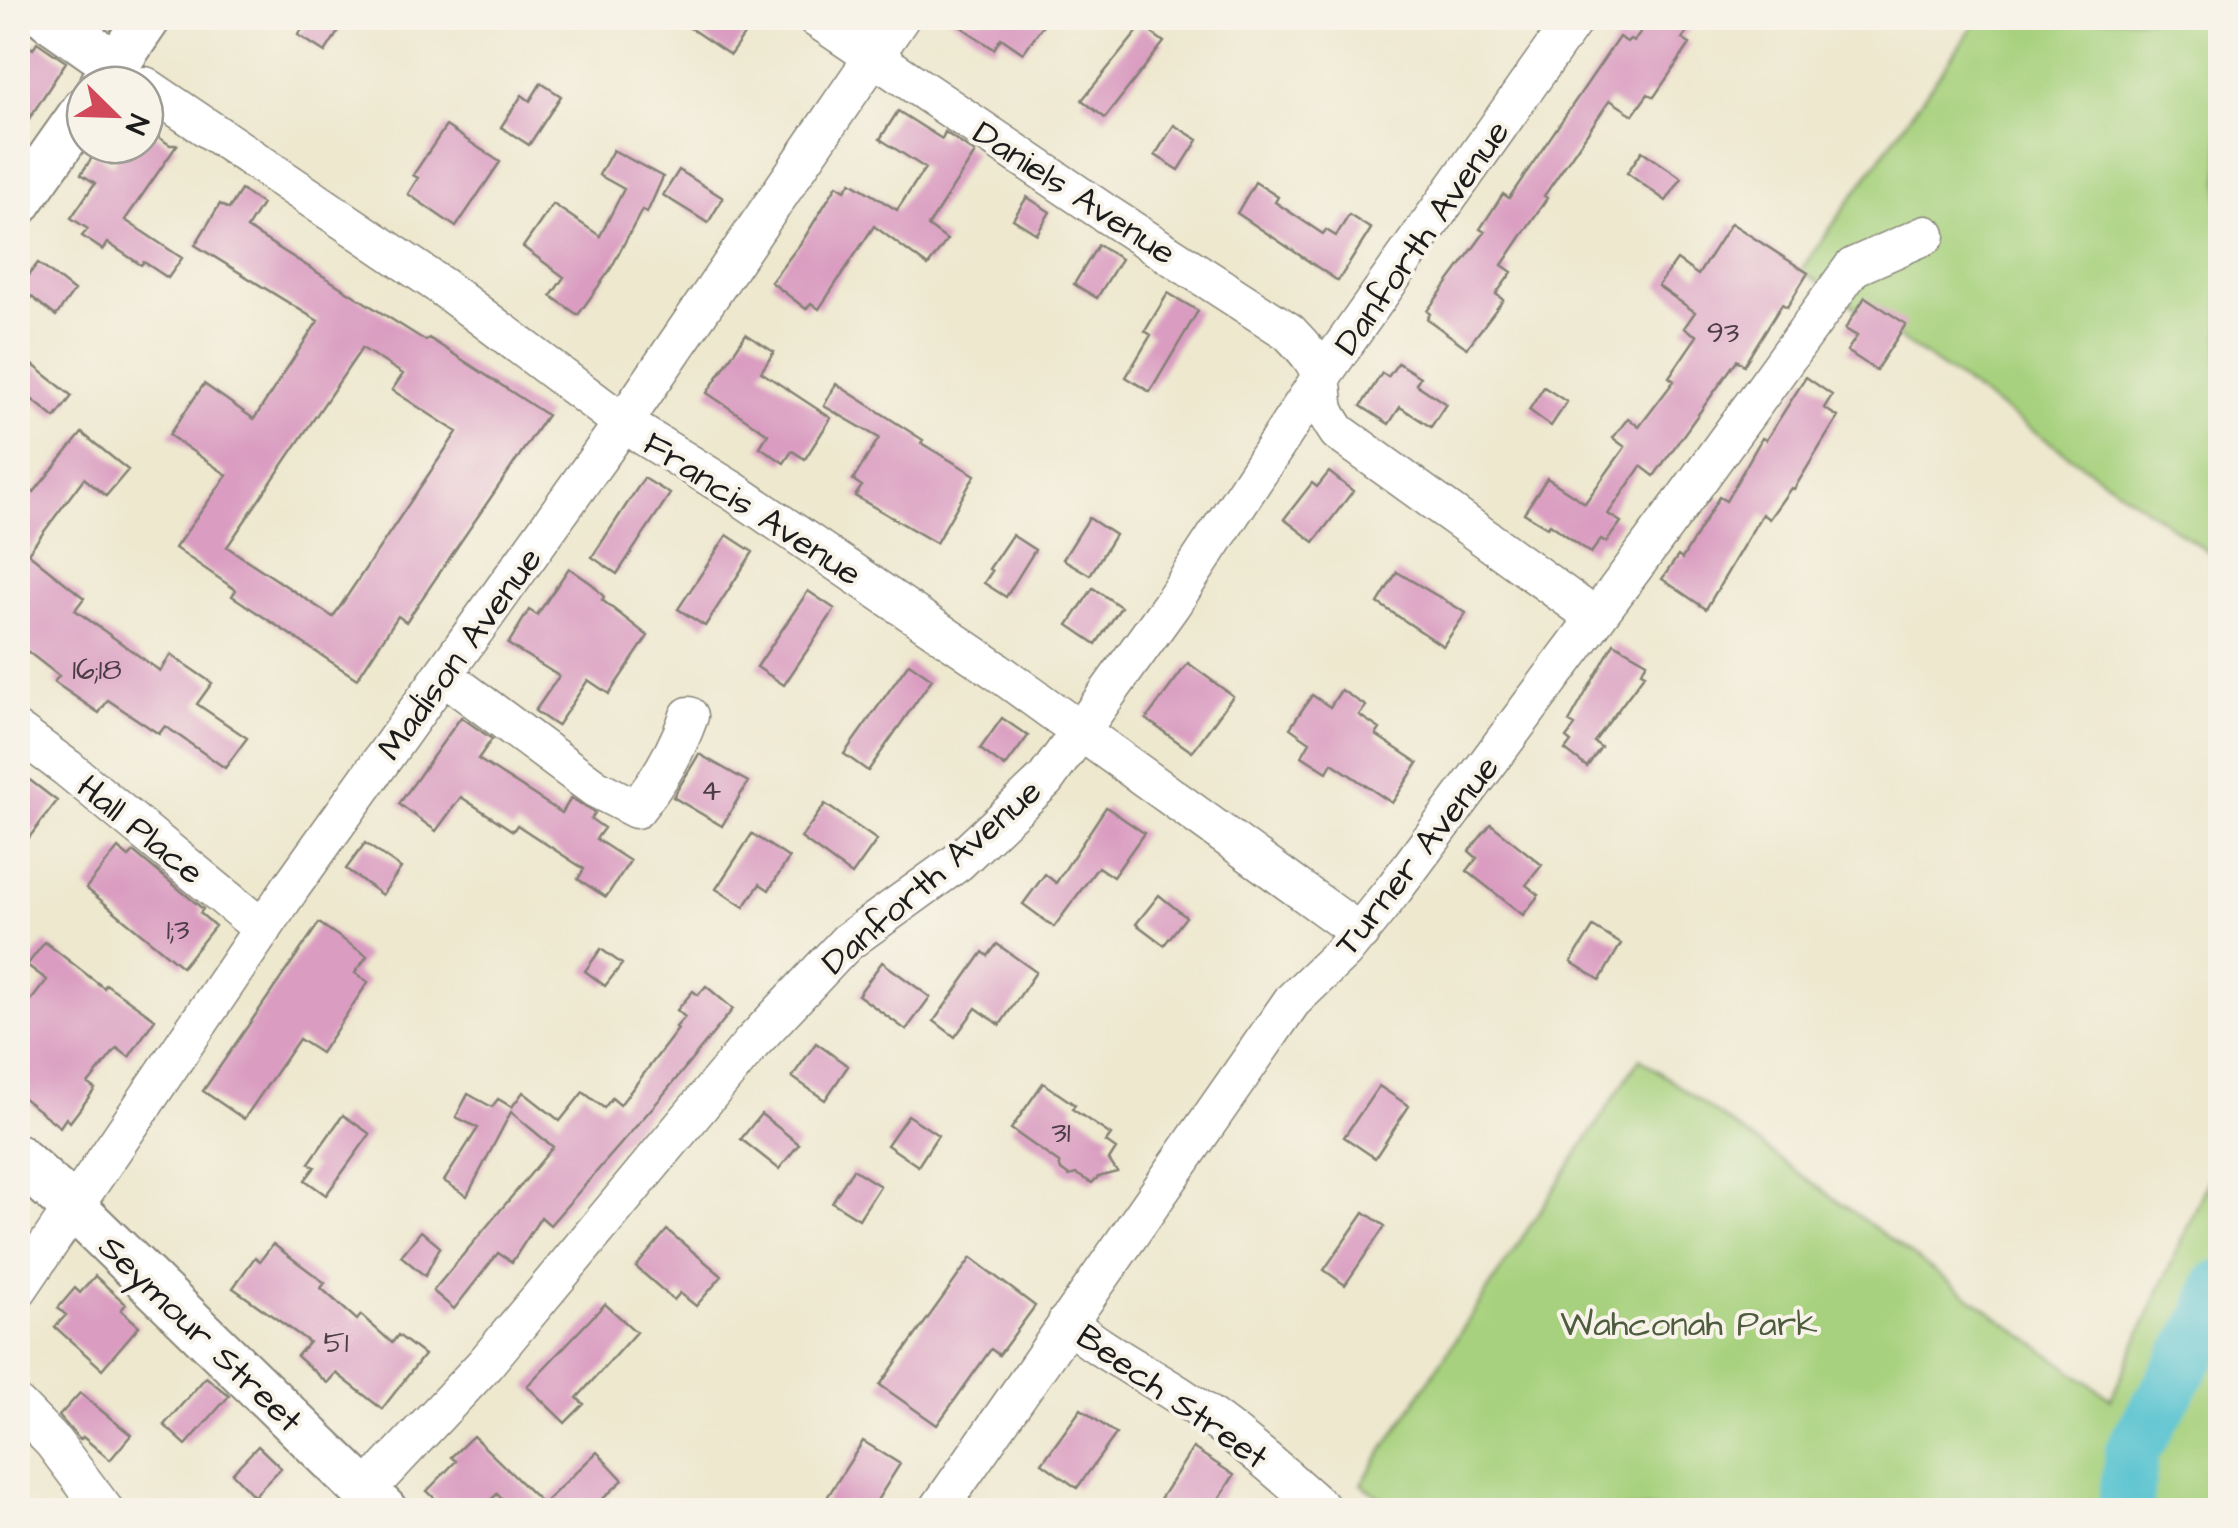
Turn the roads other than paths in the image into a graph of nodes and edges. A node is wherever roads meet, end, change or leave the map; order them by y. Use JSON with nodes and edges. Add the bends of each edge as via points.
{"nodes":[{"id":1,"x":49,"y":18,"type":"edge"},
{"id":2,"x":148,"y":18,"type":"edge"},
{"id":3,"x":816,"y":18,"type":"edge"},
{"id":4,"x":900,"y":18,"type":"edge"},
{"id":5,"x":1576,"y":18,"type":"edge"},
{"id":6,"x":872,"y":57,"type":"junction"},
{"id":7,"x":108,"y":65,"type":"edge"},
{"id":8,"x":132,"y":65,"type":"edge"},
{"id":9,"x":165,"y":105,"type":"edge"},
{"id":10,"x":65,"y":137,"type":"edge"},
{"id":11,"x":18,"y":204,"type":"edge"},
{"id":12,"x":1926,"y":235,"type":"dead end"},
{"id":13,"x":1321,"y":378,"type":"junction"},
{"id":14,"x":623,"y":423,"type":"junction"},
{"id":15,"x":1596,"y":618,"type":"junction"},
{"id":16,"x":444,"y":676,"type":"junction"},
{"id":17,"x":689,"y":716,"type":"dead end"},
{"id":18,"x":18,"y":732,"type":"edge"},
{"id":19,"x":1079,"y":733,"type":"junction"},
{"id":20,"x":263,"y":929,"type":"junction"},
{"id":21,"x":1360,"y":932,"type":"junction"},
{"id":22,"x":18,"y":1158,"type":"edge"},
{"id":23,"x":75,"y":1209,"type":"junction"},
{"id":24,"x":18,"y":1288,"type":"edge"},
{"id":25,"x":1067,"y":1322,"type":"junction"},
{"id":26,"x":18,"y":1406,"type":"edge"},
{"id":27,"x":374,"y":1501,"type":"edge"},
{"id":28,"x":104,"y":1510,"type":"edge"},
{"id":29,"x":938,"y":1510,"type":"edge"},
{"id":30,"x":1324,"y":1510,"type":"edge"}],
"edges":[{"from":1,"to":7,"type":"street","name":"Francis Avenue"},
{"from":2,"to":8,"type":"street"},
{"from":3,"to":6,"type":"street","name":"Daniels Avenue"},
{"from":4,"to":6,"type":"street","name":"Madison Avenue"},
{"from":5,"to":13,"type":"street","name":"Danforth Avenue"},
{"from":6,"to":13,"type":"street","name":"Daniels Avenue","via":[[1289,332]]},
{"from":6,"to":14,"type":"street","name":"Madison Avenue"},
{"from":9,"to":14,"type":"street","name":"Francis Avenue","via":[[440,286]]},
{"from":10,"to":11,"type":"street"},
{"from":12,"to":15,"type":"street","name":"Turner Avenue","via":[[1853,267]]},
{"from":13,"to":15,"type":"street","name":"Daniels Avenue","via":[[1324,412],[1338,432]]},
{"from":13,"to":19,"type":"street","name":"Danforth Avenue"},
{"from":14,"to":16,"type":"street","name":"Madison Avenue"},
{"from":14,"to":19,"type":"street","name":"Francis Avenue","via":[[749,502]]},
{"from":15,"to":21,"type":"street","name":"Turner Avenue"},
{"from":16,"to":17,"type":"street","via":[[595,788],[636,809]]},
{"from":16,"to":20,"type":"street","name":"Madison Avenue"},
{"from":18,"to":20,"type":"street","name":"Hall Place"},
{"from":19,"to":21,"type":"street","name":"Francis Avenue"},
{"from":19,"to":27,"type":"street","name":"Danforth Avenue","via":[[1045,780],[958,862],[847,942],[751,1044]]},
{"from":20,"to":23,"type":"street","name":"Madison Avenue"},
{"from":21,"to":25,"type":"street","name":"Turner Avenue","via":[[1292,1002]]},
{"from":22,"to":23,"type":"street","name":"Seymour Street"},
{"from":23,"to":24,"type":"street","name":"Madison Avenue"},
{"from":23,"to":27,"type":"street","name":"Seymour Street"},
{"from":25,"to":29,"type":"street","name":"Turner Avenue"},
{"from":25,"to":30,"type":"street","name":"Beech Street","via":[[1179,1395]]},
{"from":26,"to":28,"type":"street"}]}
